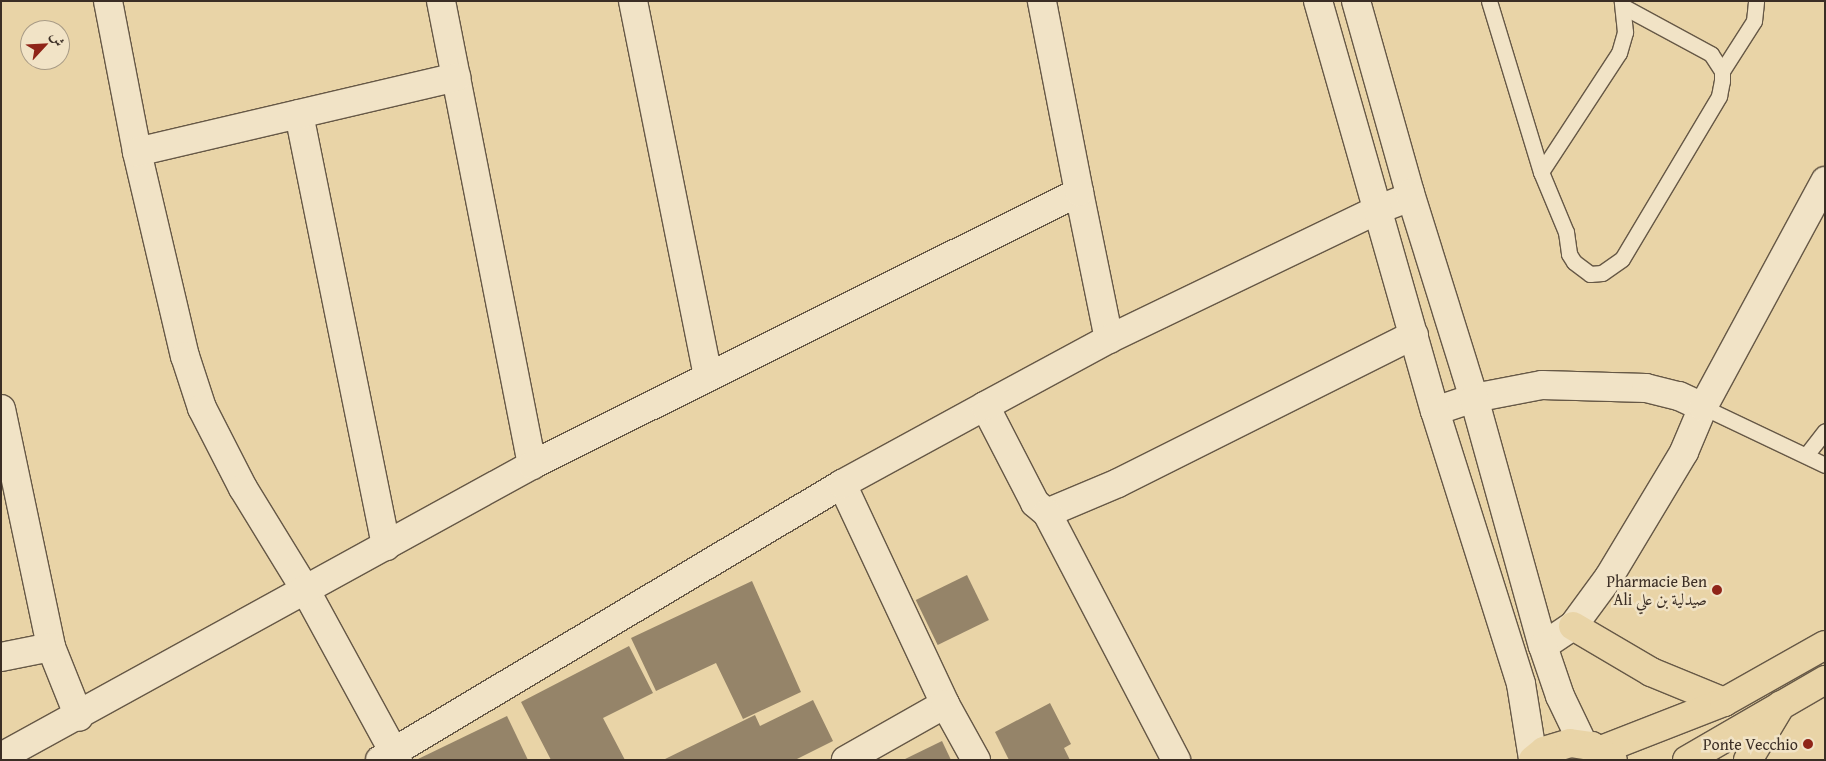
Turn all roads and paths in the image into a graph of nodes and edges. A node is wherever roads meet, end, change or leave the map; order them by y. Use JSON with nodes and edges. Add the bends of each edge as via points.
{"nodes":[{"id":1,"x":108,"y":1,"type":"edge"},
{"id":2,"x":441,"y":1,"type":"edge"},
{"id":3,"x":633,"y":1,"type":"edge"},
{"id":4,"x":1042,"y":1,"type":"edge"},
{"id":5,"x":1318,"y":1,"type":"edge"},
{"id":6,"x":1356,"y":1,"type":"edge"},
{"id":7,"x":1489,"y":1,"type":"edge"},
{"id":8,"x":1756,"y":1,"type":"edge"},
{"id":9,"x":1623,"y":4,"type":"edge"},
{"id":10,"x":1722,"y":70,"type":"junction"},
{"id":11,"x":456,"y":77,"type":"junction"},
{"id":12,"x":299,"y":114,"type":"junction"},
{"id":13,"x":137,"y":152,"type":"junction"},
{"id":14,"x":1541,"y":172,"type":"junction"},
{"id":15,"x":1825,"y":181,"type":"edge"},
{"id":16,"x":1079,"y":192,"type":"junction"},
{"id":17,"x":1411,"y":197,"type":"junction"},
{"id":18,"x":1379,"y":209,"type":"junction"},
{"id":19,"x":1414,"y":335,"type":"junction"},
{"id":20,"x":1109,"y":339,"type":"junction"},
{"id":21,"x":708,"y":376,"type":"junction"},
{"id":22,"x":1474,"y":398,"type":"junction"},
{"id":23,"x":985,"y":406,"type":"junction"},
{"id":24,"x":1702,"y":407,"type":"junction"},
{"id":25,"x":1,"y":409,"type":"edge"},
{"id":26,"x":1435,"y":411,"type":"junction"},
{"id":27,"x":1825,"y":431,"type":"edge"},
{"id":28,"x":1807,"y":454,"type":"junction"},
{"id":29,"x":1825,"y":464,"type":"edge"},
{"id":30,"x":532,"y":465,"type":"junction"},
{"id":31,"x":842,"y":484,"type":"junction"},
{"id":32,"x":10,"y":510,"type":"edge"},
{"id":33,"x":1047,"y":513,"type":"junction"},
{"id":34,"x":386,"y":546,"type":"junction"},
{"id":35,"x":306,"y":590,"type":"junction"},
{"id":36,"x":1573,"y":626,"type":"junction"},
{"id":37,"x":1825,"y":645,"type":"edge"},
{"id":38,"x":1542,"y":646,"type":"junction"},
{"id":39,"x":51,"y":648,"type":"junction"},
{"id":40,"x":1,"y":657,"type":"edge"},
{"id":41,"x":1825,"y":680,"type":"edge"},
{"id":42,"x":1724,"y":702,"type":"junction"},
{"id":43,"x":1782,"y":703,"type":"junction"},
{"id":44,"x":945,"y":704,"type":"junction"},
{"id":45,"x":79,"y":717,"type":"junction"},
{"id":46,"x":1599,"y":751,"type":"edge"},
{"id":47,"x":1,"y":757,"type":"edge"},
{"id":48,"x":391,"y":757,"type":"edge"},
{"id":49,"x":1168,"y":757,"type":"edge"},
{"id":50,"x":846,"y":760,"type":"edge"},
{"id":51,"x":976,"y":760,"type":"edge"},
{"id":52,"x":1533,"y":760,"type":"edge"},
{"id":53,"x":1687,"y":760,"type":"edge"},
{"id":54,"x":1748,"y":760,"type":"edge"}],
"edges":[{"from":1,"to":13,"type":"street"},
{"from":2,"to":11,"type":"street"},
{"from":3,"to":21,"type":"street"},
{"from":4,"to":16,"type":"street"},
{"from":5,"to":18,"type":"street"},
{"from":6,"to":17,"type":"street"},
{"from":7,"to":14,"type":"lane"},
{"from":8,"to":10,"type":"lane","via":[[1754,21]]},
{"from":9,"to":10,"type":"lane","via":[[1711,54]]},
{"from":9,"to":14,"type":"lane","via":[[1625,32],[1619,52]]},
{"from":10,"to":14,"type":"lane","via":[[1719,96],[1631,246],[1613,267],[1590,274],[1574,262],[1566,232]]},
{"from":11,"to":12,"type":"street"},
{"from":11,"to":30,"type":"street"},
{"from":12,"to":13,"type":"street"},
{"from":12,"to":34,"type":"street"},
{"from":13,"to":35,"type":"street","via":[[184,356],[202,408],[243,488]]},
{"from":15,"to":24,"type":"street"},
{"from":16,"to":20,"type":"street"},
{"from":16,"to":21,"type":"street"},
{"from":17,"to":18,"type":"street"},
{"from":17,"to":22,"type":"street"},
{"from":18,"to":19,"type":"street"},
{"from":18,"to":20,"type":"street"},
{"from":19,"to":26,"type":"street"},
{"from":19,"to":33,"type":"street","via":[[1118,483]]},
{"from":20,"to":23,"type":"street"},
{"from":21,"to":30,"type":"street"},
{"from":22,"to":24,"type":"street","via":[[1542,384],[1594,385],[1646,388],[1679,396]]},
{"from":22,"to":26,"type":"street"},
{"from":22,"to":38,"type":"street"},
{"from":23,"to":31,"type":"street"},
{"from":23,"to":33,"type":"street","via":[[1035,503]]},
{"from":24,"to":28,"type":"lane"},
{"from":24,"to":36,"type":"street","via":[[1684,452],[1609,577]]},
{"from":25,"to":32,"type":"street"},
{"from":26,"to":52,"type":"street","via":[[1521,684]]},
{"from":27,"to":28,"type":"lane"},
{"from":28,"to":29,"type":"lane"},
{"from":30,"to":34,"type":"street"},
{"from":31,"to":44,"type":"street"},
{"from":31,"to":48,"type":"street"},
{"from":32,"to":39,"type":"street"},
{"from":33,"to":49,"type":"street"},
{"from":34,"to":35,"type":"street"},
{"from":35,"to":45,"type":"street"},
{"from":35,"to":48,"type":"street"},
{"from":36,"to":38,"type":"street"},
{"from":36,"to":42,"type":"highway","via":[[1651,672]]},
{"from":37,"to":42,"type":"highway"},
{"from":38,"to":46,"type":"street","via":[[1560,696]]},
{"from":39,"to":40,"type":"street"},
{"from":39,"to":45,"type":"street"},
{"from":41,"to":43,"type":"highway"},
{"from":42,"to":46,"type":"highway"},
{"from":43,"to":53,"type":"highway"},
{"from":43,"to":54,"type":"highway"},
{"from":44,"to":50,"type":"street"},
{"from":44,"to":51,"type":"street"},
{"from":45,"to":47,"type":"street"},
{"from":46,"to":52,"type":"highway","via":[[1556,746]]}]}
